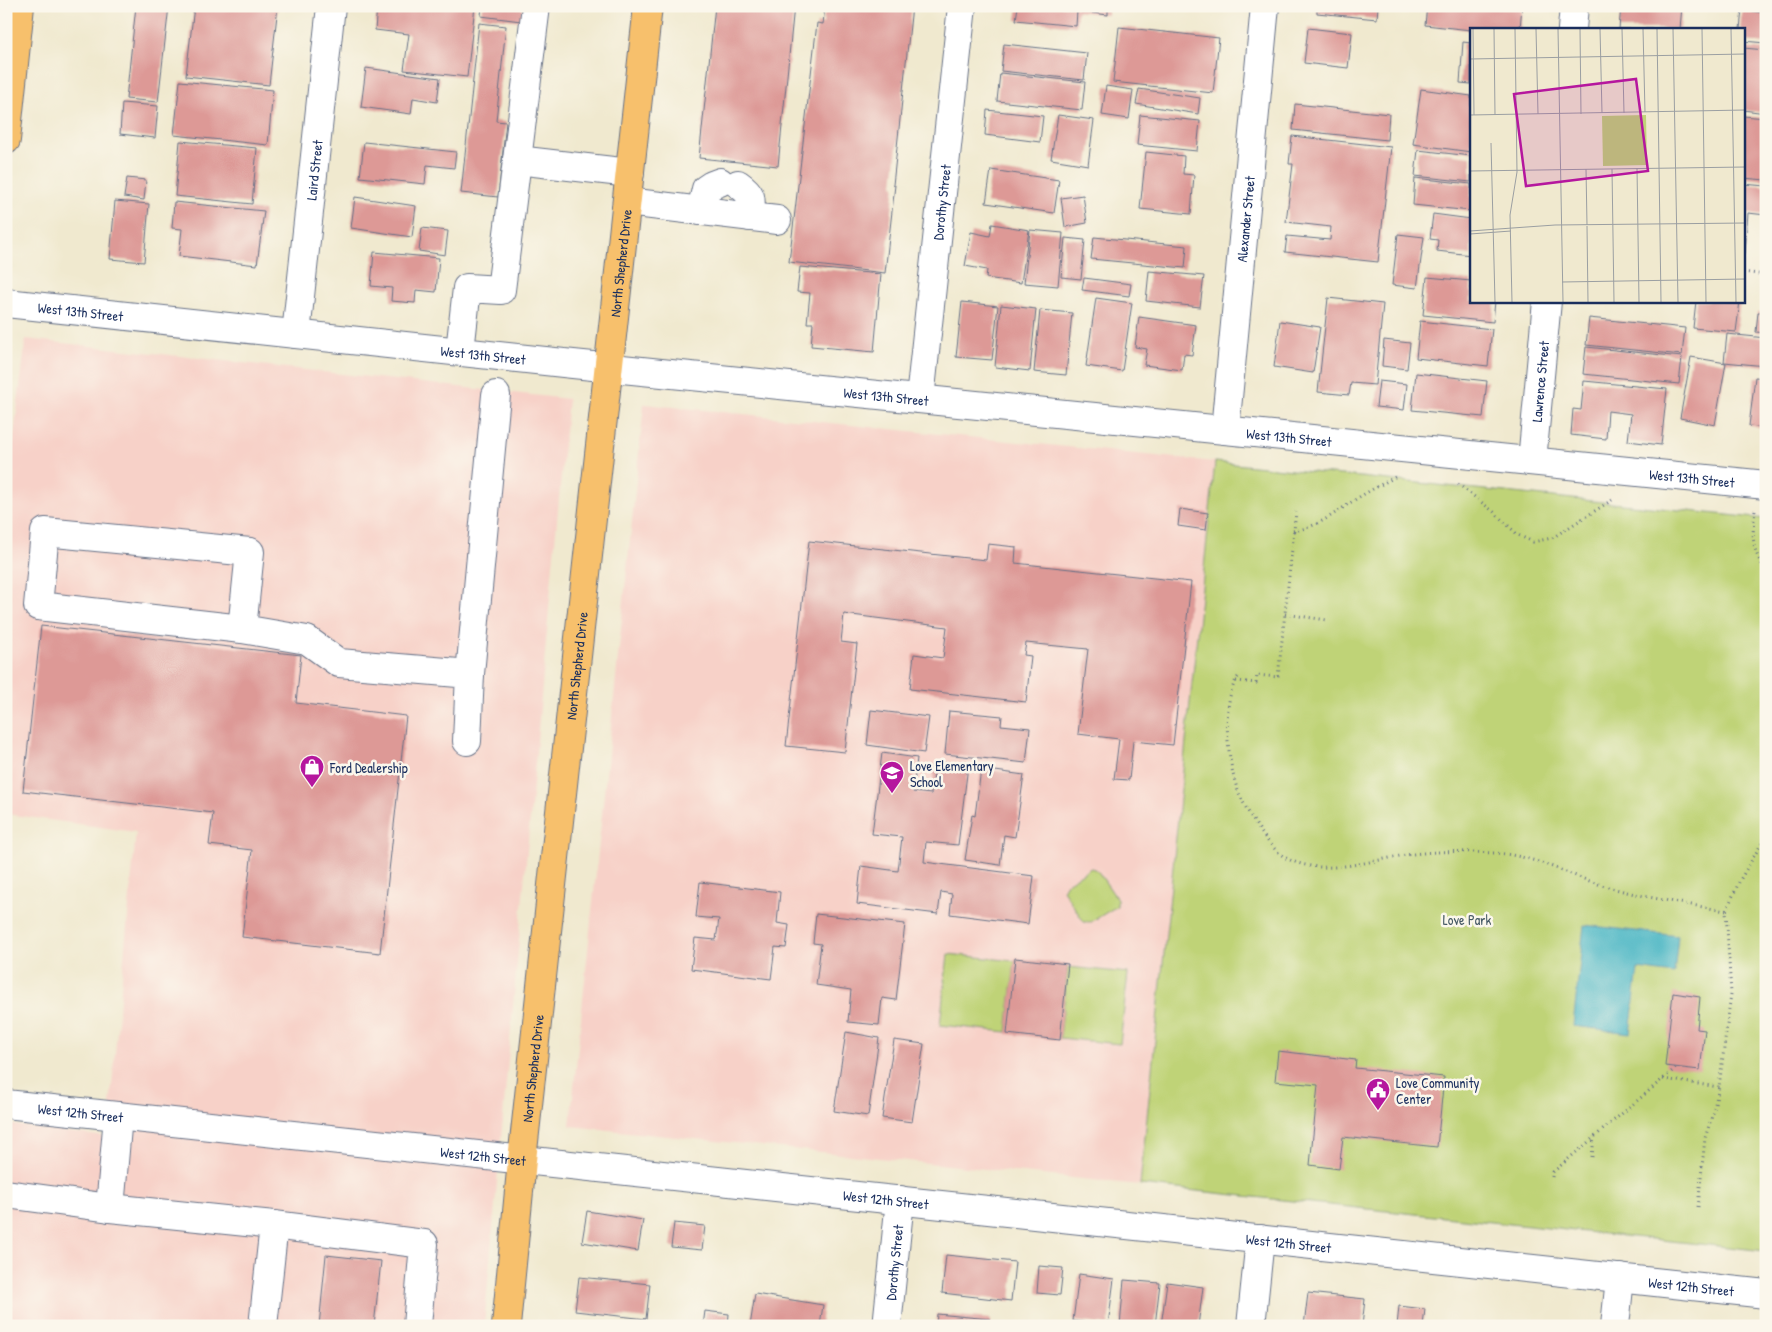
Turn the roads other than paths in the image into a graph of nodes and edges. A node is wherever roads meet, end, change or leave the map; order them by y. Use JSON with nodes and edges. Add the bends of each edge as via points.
{"nodes":[{"id":1,"x":20,"y":6,"type":"edge"},
{"id":2,"x":331,"y":6,"type":"edge"},
{"id":3,"x":536,"y":6,"type":"edge"},
{"id":4,"x":648,"y":6,"type":"edge"},
{"id":5,"x":962,"y":6,"type":"edge"},
{"id":6,"x":1265,"y":6,"type":"edge"},
{"id":7,"x":1574,"y":6,"type":"edge"},
{"id":8,"x":1572,"y":28,"type":"edge"},
{"id":9,"x":6,"y":140,"type":"edge"},
{"id":10,"x":517,"y":160,"type":"junction"},
{"id":11,"x":630,"y":173,"type":"junction"},
{"id":12,"x":627,"y":202,"type":"junction"},
{"id":13,"x":701,"y":211,"type":"junction"},
{"id":14,"x":750,"y":217,"type":"junction"},
{"id":15,"x":777,"y":220,"type":"dead end"},
{"id":16,"x":6,"y":302,"type":"edge"},
{"id":17,"x":1547,"y":302,"type":"edge"},
{"id":18,"x":296,"y":334,"type":"junction"},
{"id":19,"x":460,"y":351,"type":"junction"},
{"id":20,"x":609,"y":367,"type":"junction"},
{"id":21,"x":496,"y":396,"type":"dead end"},
{"id":22,"x":920,"y":399,"type":"junction"},
{"id":23,"x":1225,"y":430,"type":"junction"},
{"id":24,"x":1532,"y":461,"type":"junction"},
{"id":25,"x":1762,"y":484,"type":"edge"},
{"id":26,"x":242,"y":629,"type":"junction"},
{"id":27,"x":470,"y":674,"type":"junction"},
{"id":28,"x":467,"y":741,"type":"dead end"},
{"id":29,"x":6,"y":1104,"type":"edge"},
{"id":30,"x":118,"y":1116,"type":"junction"},
{"id":31,"x":522,"y":1160,"type":"junction"},
{"id":32,"x":6,"y":1194,"type":"edge"},
{"id":33,"x":900,"y":1200,"type":"junction"},
{"id":34,"x":110,"y":1208,"type":"junction"},
{"id":35,"x":274,"y":1225,"type":"junction"},
{"id":36,"x":1260,"y":1239,"type":"junction"},
{"id":37,"x":1620,"y":1278,"type":"junction"},
{"id":38,"x":1766,"y":1294,"type":"edge"},
{"id":39,"x":263,"y":1326,"type":"edge"},
{"id":40,"x":416,"y":1326,"type":"edge"},
{"id":41,"x":506,"y":1326,"type":"edge"},
{"id":42,"x":887,"y":1326,"type":"edge"},
{"id":43,"x":1251,"y":1326,"type":"edge"},
{"id":44,"x":1615,"y":1326,"type":"edge"}],
"edges":[{"from":1,"to":9,"type":"main road"},
{"from":2,"to":18,"type":"street","name":"Laird Street"},
{"from":3,"to":10,"type":"street"},
{"from":4,"to":11,"type":"main road","name":"North Shepherd Drive"},
{"from":5,"to":22,"type":"street","name":"Dorothy Street"},
{"from":6,"to":23,"type":"street","name":"Alexander Street"},
{"from":7,"to":8,"type":"street"},
{"from":10,"to":11,"type":"street"},
{"from":10,"to":19,"type":"street","via":[[501,290],[467,288]]},
{"from":11,"to":12,"type":"main road","name":"North Shepherd Drive"},
{"from":12,"to":13,"type":"street"},
{"from":12,"to":20,"type":"main road","name":"North Shepherd Drive"},
{"from":13,"to":14,"type":"street"},
{"from":13,"to":14,"type":"street","via":[[706,189],[712,184],[729,183],[747,190]]},
{"from":14,"to":15,"type":"street"},
{"from":16,"to":18,"type":"street","name":"West 13th Street"},
{"from":17,"to":24,"type":"street","name":"Lawrence Street"},
{"from":18,"to":19,"type":"street","name":"West 13th Street"},
{"from":19,"to":20,"type":"street","name":"West 13th Street"},
{"from":20,"to":22,"type":"street","name":"West 13th Street"},
{"from":20,"to":31,"type":"main road","name":"North Shepherd Drive"},
{"from":21,"to":27,"type":"street"},
{"from":22,"to":23,"type":"street","name":"West 13th Street"},
{"from":23,"to":24,"type":"street","name":"West 13th Street"},
{"from":24,"to":25,"type":"street","name":"West 13th Street"},
{"from":26,"to":26,"type":"street","via":[[250,552],[45,532],[38,606]]},
{"from":26,"to":27,"type":"street","via":[[307,640],[339,663]]},
{"from":27,"to":28,"type":"street"},
{"from":29,"to":30,"type":"street","name":"West 12th Street"},
{"from":30,"to":31,"type":"street","name":"West 12th Street"},
{"from":30,"to":34,"type":"street"},
{"from":31,"to":33,"type":"street","name":"West 12th Street"},
{"from":31,"to":41,"type":"main road","name":"North Shepherd Drive"},
{"from":32,"to":34,"type":"street"},
{"from":33,"to":36,"type":"street","name":"West 12th Street"},
{"from":33,"to":42,"type":"street","name":"Dorothy Street"},
{"from":34,"to":35,"type":"street"},
{"from":35,"to":39,"type":"street"},
{"from":35,"to":40,"type":"street","via":[[424,1244]]},
{"from":36,"to":37,"type":"street","name":"West 12th Street"},
{"from":36,"to":43,"type":"street"},
{"from":37,"to":38,"type":"street","name":"West 12th Street"},
{"from":37,"to":44,"type":"street"}]}
